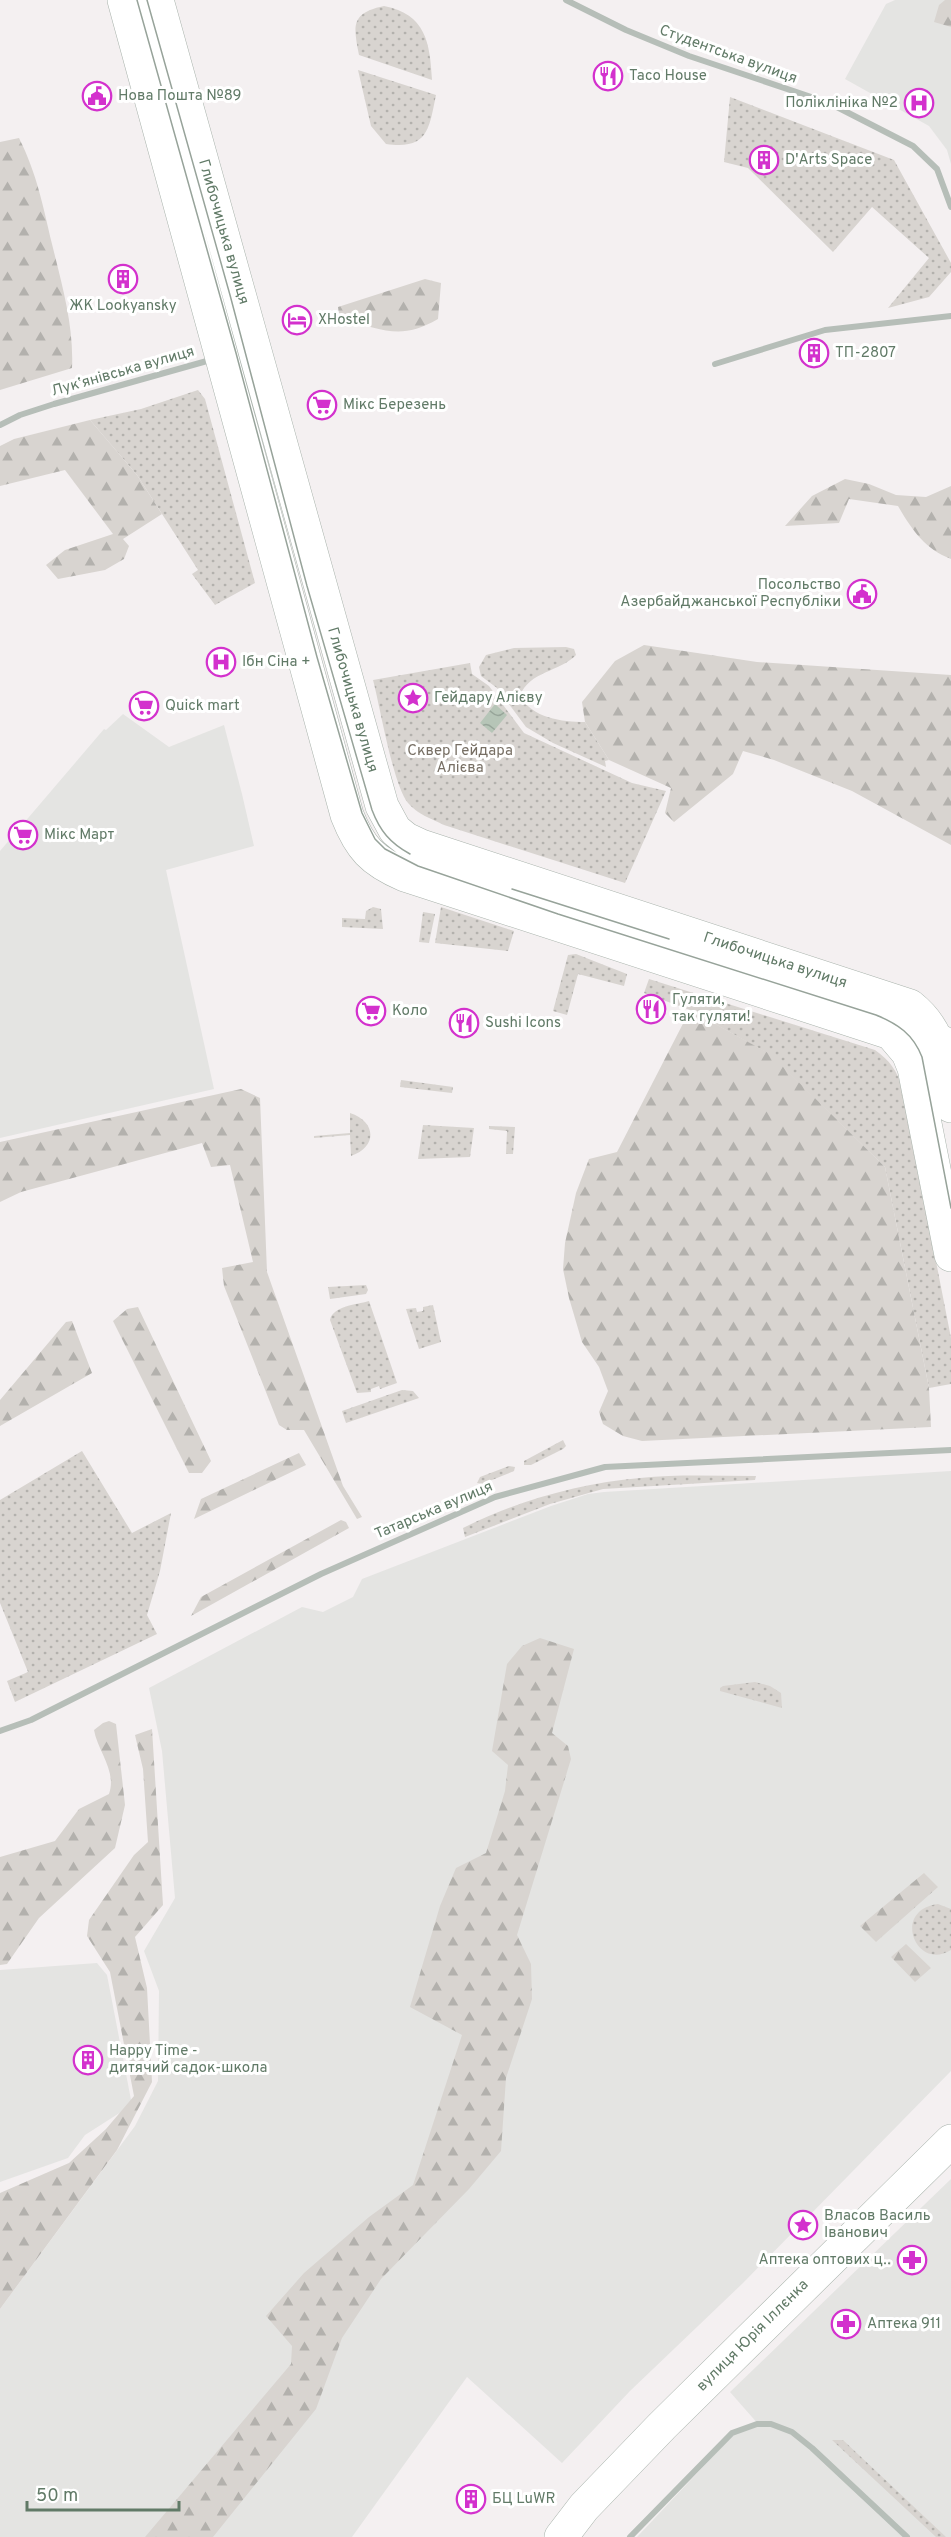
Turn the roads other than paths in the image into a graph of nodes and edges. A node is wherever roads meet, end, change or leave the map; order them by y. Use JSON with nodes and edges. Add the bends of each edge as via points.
{"nodes":[{"id":1,"x":124,"y":0,"type":"edge"},
{"id":2,"x":157,"y":0,"type":"edge"},
{"id":3,"x":566,"y":0,"type":"edge"},
{"id":4,"x":951,"y":207,"type":"edge"},
{"id":5,"x":951,"y":316,"type":"edge"},
{"id":6,"x":238,"y":352,"type":"junction"},
{"id":7,"x":715,"y":364,"type":"dead end"},
{"id":8,"x":0,"y":425,"type":"edge"},
{"id":9,"x":899,"y":1043,"type":"junction"},
{"id":10,"x":944,"y":1044,"type":"edge"},
{"id":11,"x":951,"y":1106,"type":"edge"},
{"id":12,"x":951,"y":1255,"type":"edge"},
{"id":13,"x":951,"y":1450,"type":"edge"},
{"id":14,"x":0,"y":1731,"type":"edge"},
{"id":15,"x":951,"y":2141,"type":"edge"},
{"id":16,"x":561,"y":2537,"type":"edge"},
{"id":17,"x":630,"y":2537,"type":"edge"},
{"id":18,"x":907,"y":2537,"type":"edge"}],
"edges":[{"from":1,"to":6,"type":"main road","name":"Глибочицька вулиця"},
{"from":2,"to":6,"type":"main road","name":"Глибочицька вулиця"},
{"from":3,"to":4,"type":"street","name":"Студентська вулиця","via":[[689,56],[829,103],[913,146],[937,169]]},
{"from":5,"to":7,"type":"street","via":[[825,330]]},
{"from":6,"to":8,"type":"street","name":"Лукʼянівська вулиця","via":[[54,404]]},
{"from":6,"to":9,"type":"main road","name":"Глибочицька вулиця","via":[[347,815],[354,834],[372,857],[405,875]]},
{"from":6,"to":10,"type":"main road","name":"Глибочицька вулиця","via":[[382,806],[395,830],[421,846],[910,1006]]},
{"from":9,"to":10,"type":"main road"},
{"from":9,"to":12,"type":"main road","via":[[919,1089]]},
{"from":10,"to":11,"type":"main road","name":"Глибочицька вулиця"},
{"from":13,"to":14,"type":"street","name":"Татарська вулиця","via":[[605,1467],[495,1497],[321,1574]]},
{"from":15,"to":16,"type":"main road","name":"вулиця Юрія Іллєнка","via":[[662,2426],[584,2507]]},
{"from":17,"to":18,"type":"street","via":[[732,2433],[757,2424],[771,2424],[799,2438]]}]}
